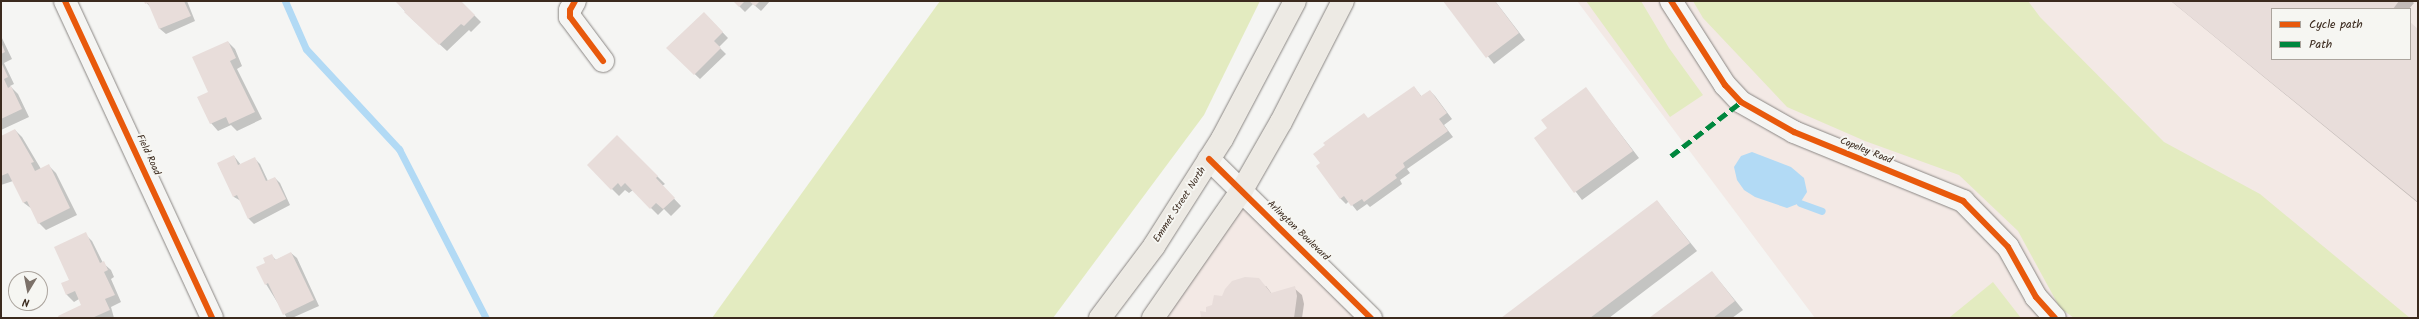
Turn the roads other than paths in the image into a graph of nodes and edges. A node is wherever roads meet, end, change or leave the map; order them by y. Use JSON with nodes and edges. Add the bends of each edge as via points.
{"nodes":[{"id":1,"x":65,"y":1,"type":"edge"},
{"id":2,"x":575,"y":1,"type":"edge"},
{"id":3,"x":1295,"y":1,"type":"edge"},
{"id":4,"x":1343,"y":1,"type":"edge"},
{"id":5,"x":1671,"y":1,"type":"edge"},
{"id":6,"x":603,"y":61,"type":"dead end"},
{"id":7,"x":1209,"y":159,"type":"junction"},
{"id":8,"x":1242,"y":190,"type":"junction"},
{"id":9,"x":212,"y":318,"type":"edge"},
{"id":10,"x":1100,"y":318,"type":"edge"},
{"id":11,"x":1153,"y":318,"type":"edge"},
{"id":12,"x":1371,"y":318,"type":"edge"},
{"id":13,"x":2055,"y":318,"type":"edge"}],
"edges":[{"from":1,"to":9,"type":"street","name":"Field Road"},
{"from":2,"to":6,"type":"street","via":[[570,10],[570,17]]},
{"from":3,"to":7,"type":"main road","name":"Emmet Street North"},
{"from":4,"to":8,"type":"main road","via":[[1281,122]]},
{"from":5,"to":13,"type":"street","name":"Copeley Road","via":[[1725,85],[1741,102],[1794,132],[1963,201],[2008,247],[2036,297]]},
{"from":7,"to":8,"type":"street","name":"Arlington Boulevard"},
{"from":7,"to":10,"type":"main road","name":"Emmet Street North","via":[[1154,246]]},
{"from":8,"to":11,"type":"main road"},
{"from":8,"to":12,"type":"street","name":"Arlington Boulevard"}]}
